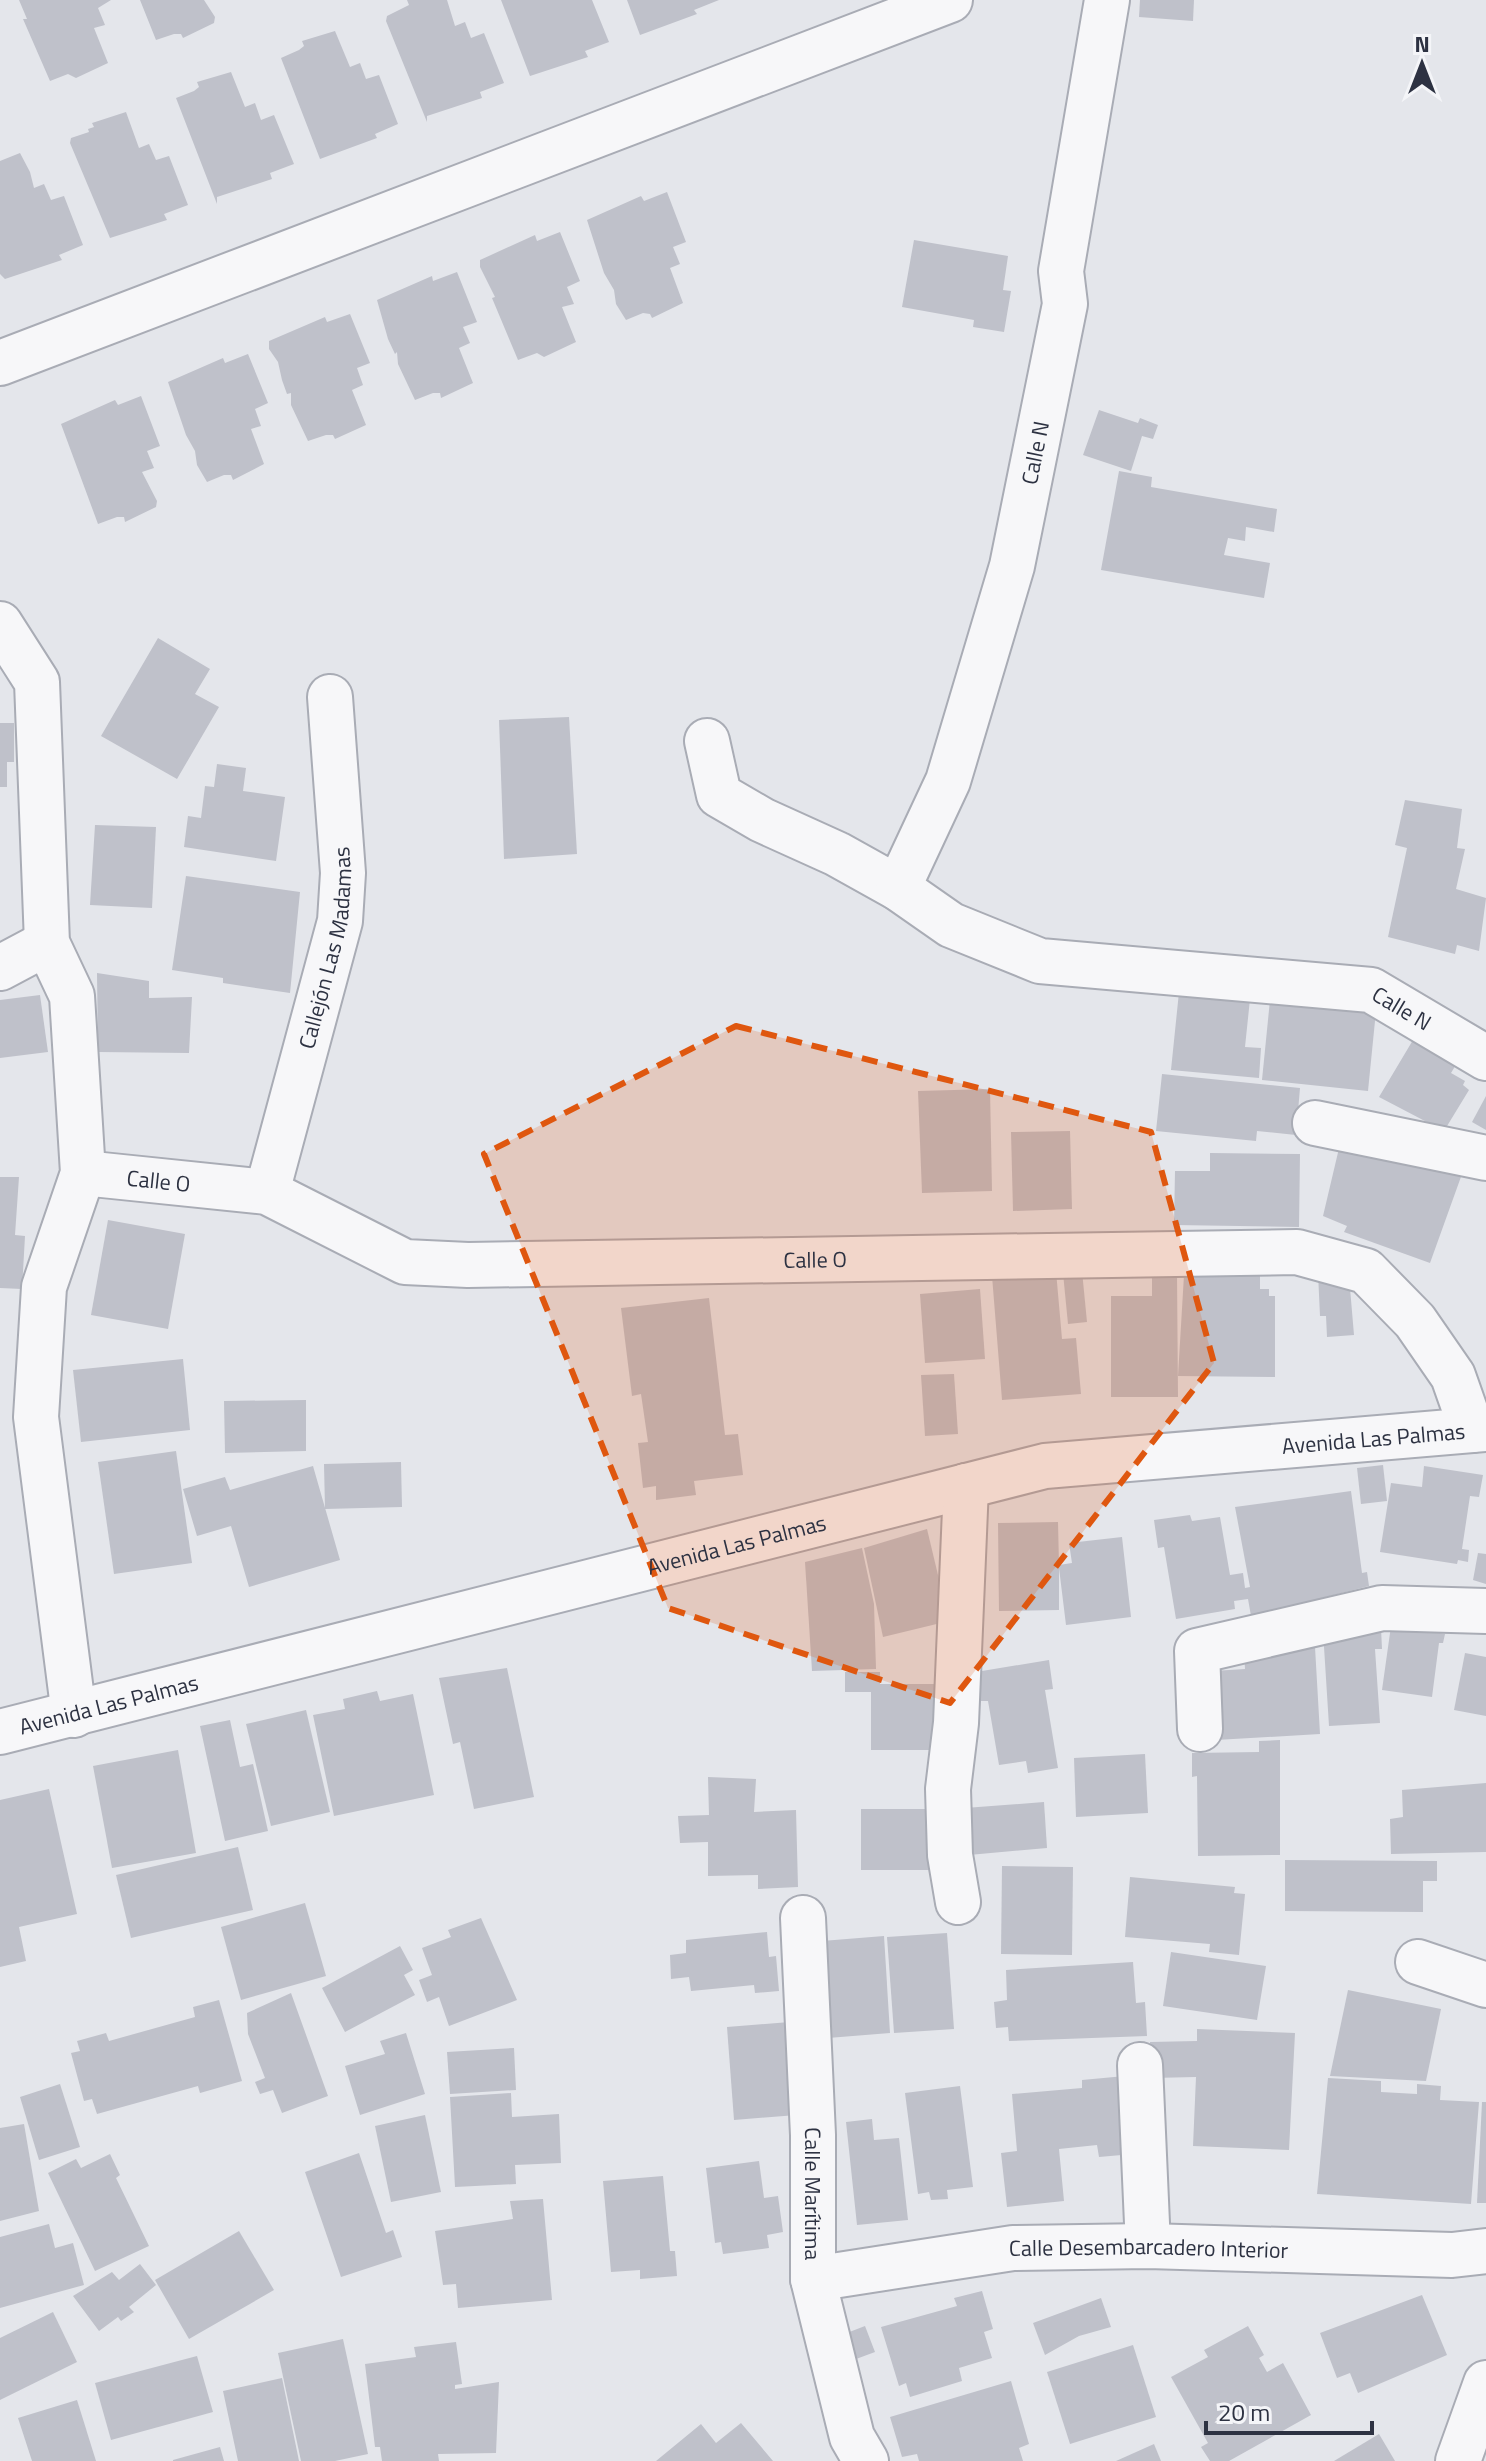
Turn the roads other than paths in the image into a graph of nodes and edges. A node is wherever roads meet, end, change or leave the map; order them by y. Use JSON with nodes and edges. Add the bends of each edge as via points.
{"nodes":[{"id":1,"x":950,"y":0,"type":"edge"},
{"id":2,"x":1107,"y":0,"type":"edge"},
{"id":3,"x":0,"y":363,"type":"edge"},
{"id":4,"x":0,"y":624,"type":"edge"},
{"id":5,"x":330,"y":697,"type":"dead end"},
{"id":6,"x":707,"y":741,"type":"dead end"},
{"id":7,"x":898,"y":888,"type":"junction"},
{"id":8,"x":47,"y":943,"type":"junction"},
{"id":9,"x":0,"y":968,"type":"edge"},
{"id":10,"x":1486,"y":1058,"type":"edge"},
{"id":11,"x":1315,"y":1123,"type":"dead end"},
{"id":12,"x":1486,"y":1158,"type":"edge"},
{"id":13,"x":83,"y":1173,"type":"junction"},
{"id":14,"x":267,"y":1192,"type":"junction"},
{"id":15,"x":1479,"y":1429,"type":"edge"},
{"id":16,"x":966,"y":1486,"type":"junction"},
{"id":17,"x":1486,"y":1611,"type":"edge"},
{"id":18,"x":74,"y":1715,"type":"junction"},
{"id":19,"x":1200,"y":1729,"type":"dead end"},
{"id":20,"x":0,"y":1732,"type":"edge"},
{"id":21,"x":958,"y":1902,"type":"dead end"},
{"id":22,"x":803,"y":1918,"type":"dead end"},
{"id":23,"x":1418,"y":1962,"type":"dead end"},
{"id":24,"x":1486,"y":1985,"type":"edge"},
{"id":25,"x":1140,"y":2065,"type":"dead end"},
{"id":26,"x":1148,"y":2246,"type":"junction"},
{"id":27,"x":1486,"y":2251,"type":"edge"},
{"id":28,"x":813,"y":2279,"type":"junction"},
{"id":29,"x":1486,"y":2383,"type":"edge"},
{"id":30,"x":866,"y":2461,"type":"edge"},
{"id":31,"x":1458,"y":2461,"type":"edge"}],
"edges":[{"from":1,"to":3,"type":"street"},
{"from":2,"to":7,"type":"street","name":"Calle N","via":[[1061,271],[1065,304],[1012,566],[948,781]]},
{"from":4,"to":8,"type":"street","via":[[37,682]]},
{"from":5,"to":14,"type":"street","name":"Callejón Las Madamas","via":[[343,873],[340,921]]},
{"from":6,"to":7,"type":"street","name":"Calle N","via":[[719,795]]},
{"from":7,"to":10,"type":"street","name":"Calle N","via":[[951,925],[1040,961],[1371,990]]},
{"from":8,"to":9,"type":"street"},
{"from":8,"to":13,"type":"street","via":[[72,996]]},
{"from":11,"to":12,"type":"street"},
{"from":13,"to":14,"type":"street","name":"Calle O"},
{"from":13,"to":18,"type":"street","via":[[44,1287],[36,1417]]},
{"from":14,"to":15,"type":"street","name":"Calle O","via":[[405,1262],[436,1264],[1297,1252],[1366,1271],[1415,1321],[1453,1376]]},
{"from":15,"to":16,"type":"street","name":"Avenida Las Palmas","via":[[1045,1466]]},
{"from":16,"to":18,"type":"street","name":"Avenida Las Palmas"},
{"from":16,"to":21,"type":"street","via":[[956,1723],[948,1789]]},
{"from":17,"to":19,"type":"street","via":[[1382,1608],[1197,1651]]},
{"from":18,"to":20,"type":"street","name":"Avenida Las Palmas"},
{"from":22,"to":28,"type":"street","name":"Calle Marítima"},
{"from":23,"to":24,"type":"street"},
{"from":25,"to":26,"type":"street"},
{"from":26,"to":27,"type":"street","name":"Calle Desembarcadero Interior","via":[[1452,2255]]},
{"from":26,"to":28,"type":"street","name":"Calle Desembarcadero Interior","via":[[1013,2248]]},
{"from":28,"to":30,"type":"street","name":"Calle Marítima","via":[[852,2437]]},
{"from":29,"to":31,"type":"street"}]}
